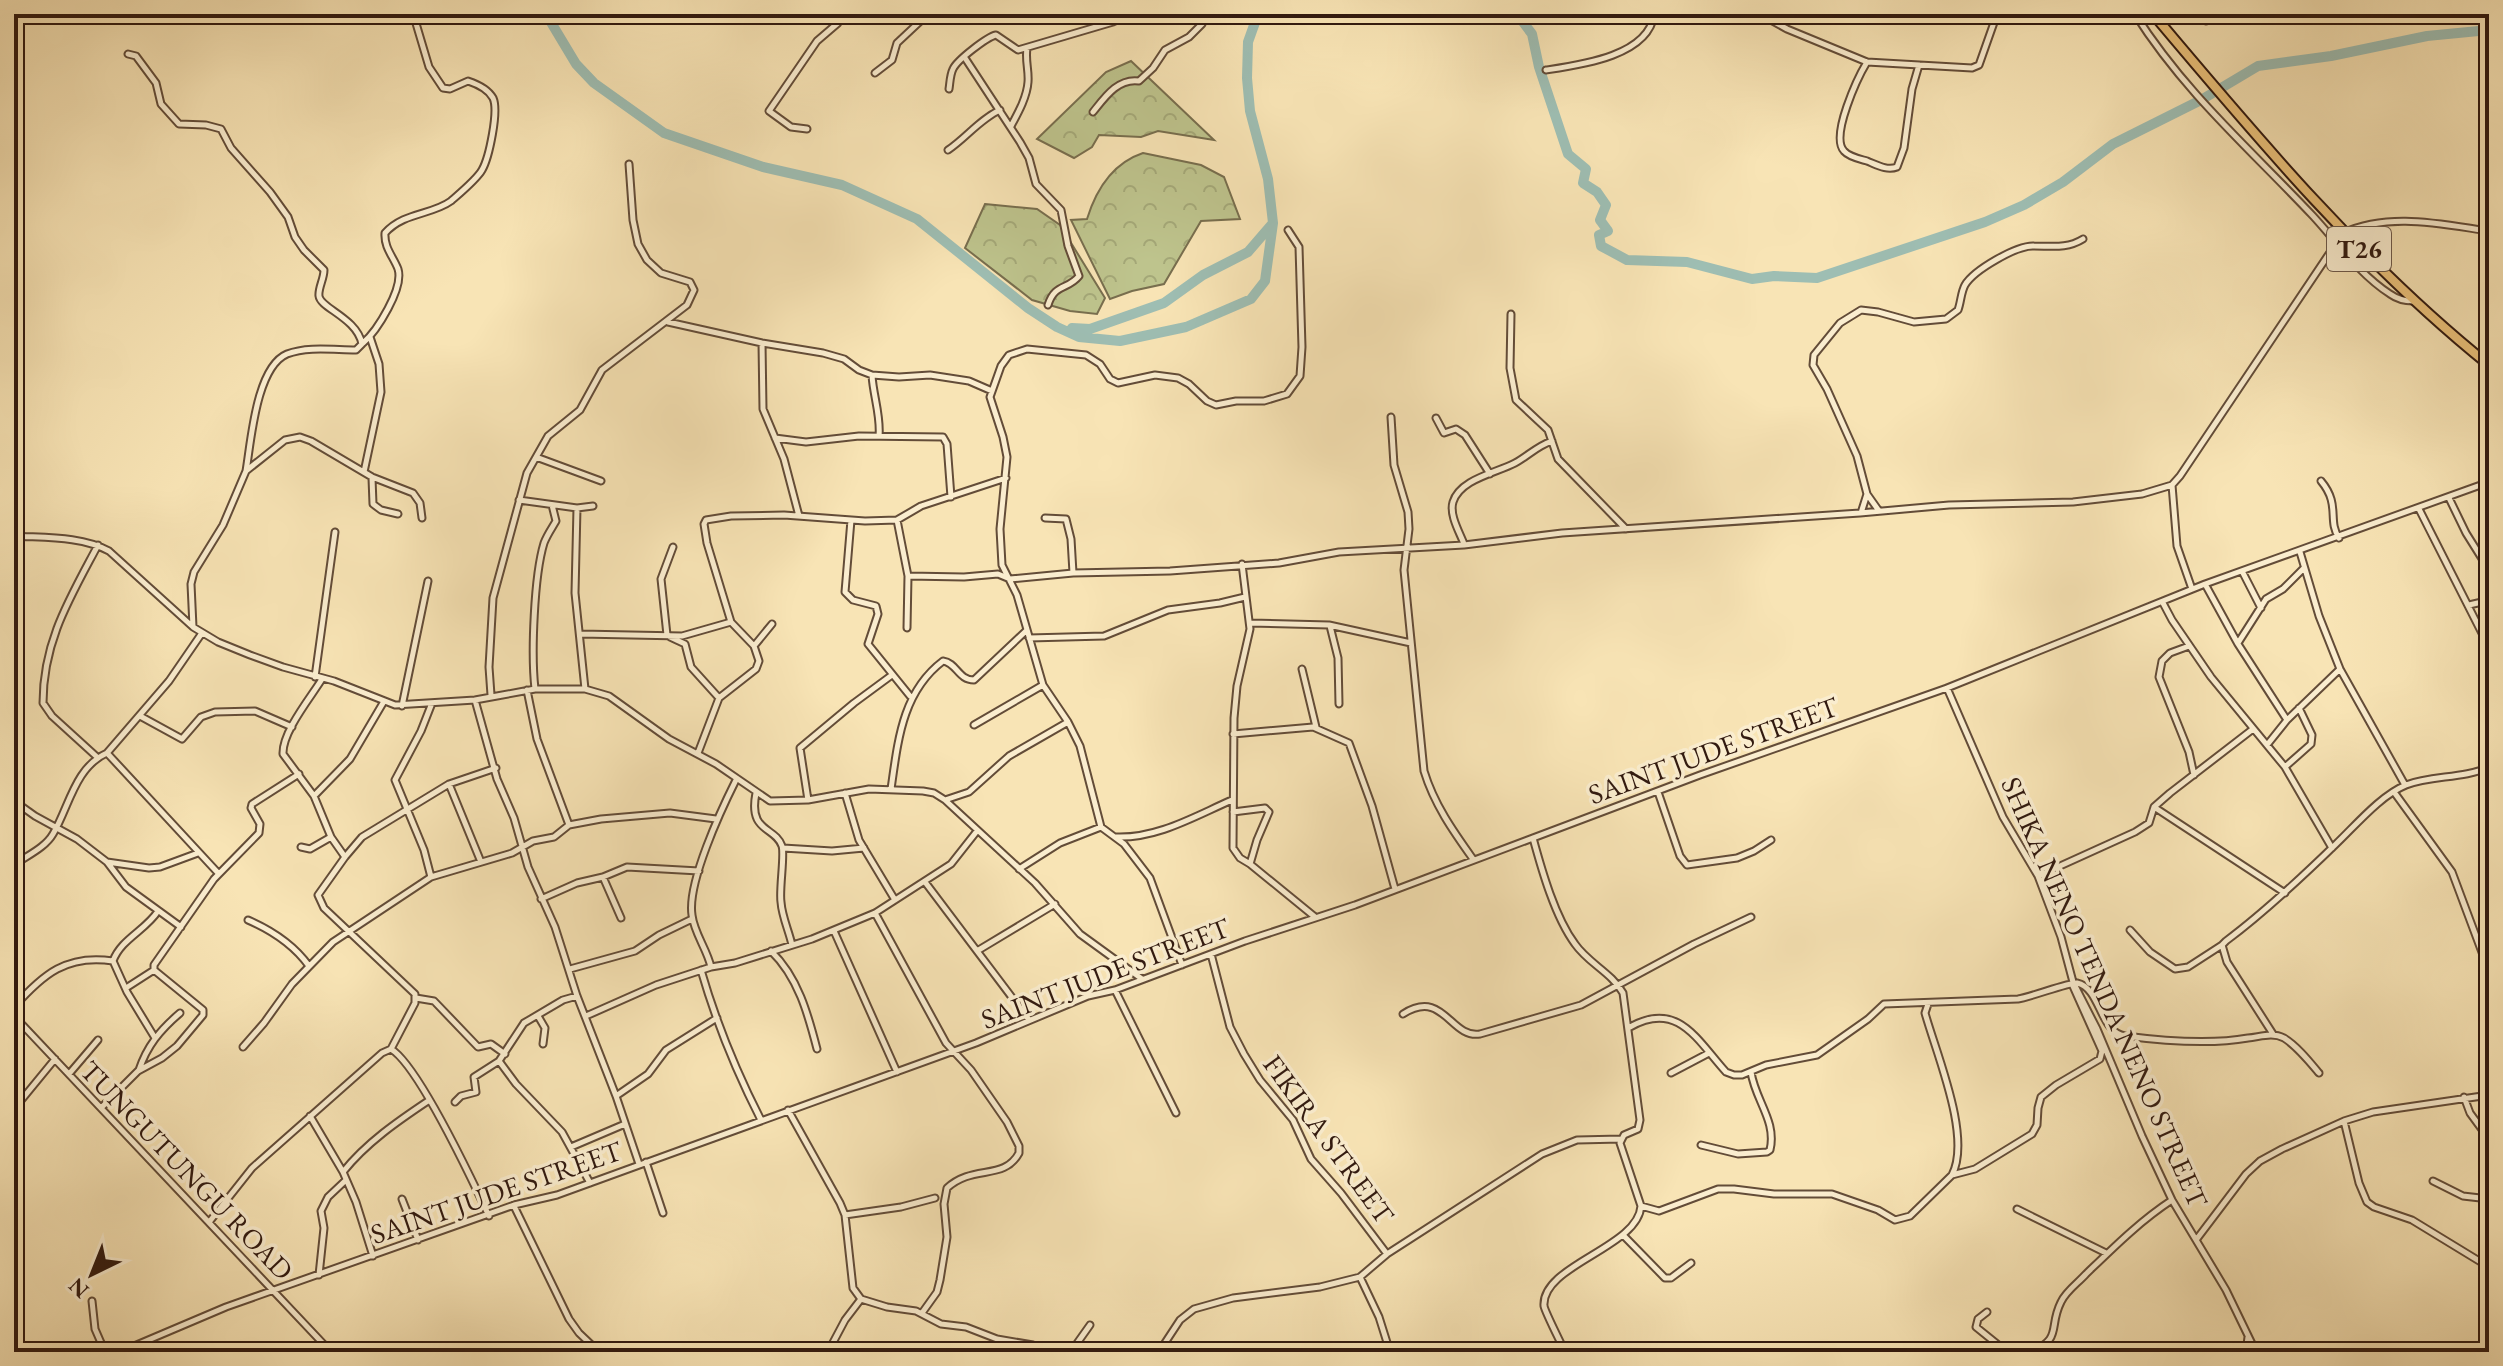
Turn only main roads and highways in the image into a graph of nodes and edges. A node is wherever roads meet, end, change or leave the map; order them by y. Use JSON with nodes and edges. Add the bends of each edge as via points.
{"nodes":[{"id":1,"x":2153,"y":14,"type":"edge"},
{"id":2,"x":2489,"y":365,"type":"edge"}],
"edges":[{"from":1,"to":2,"type":"highway","number":"T26","via":[[2343,233]]}]}
